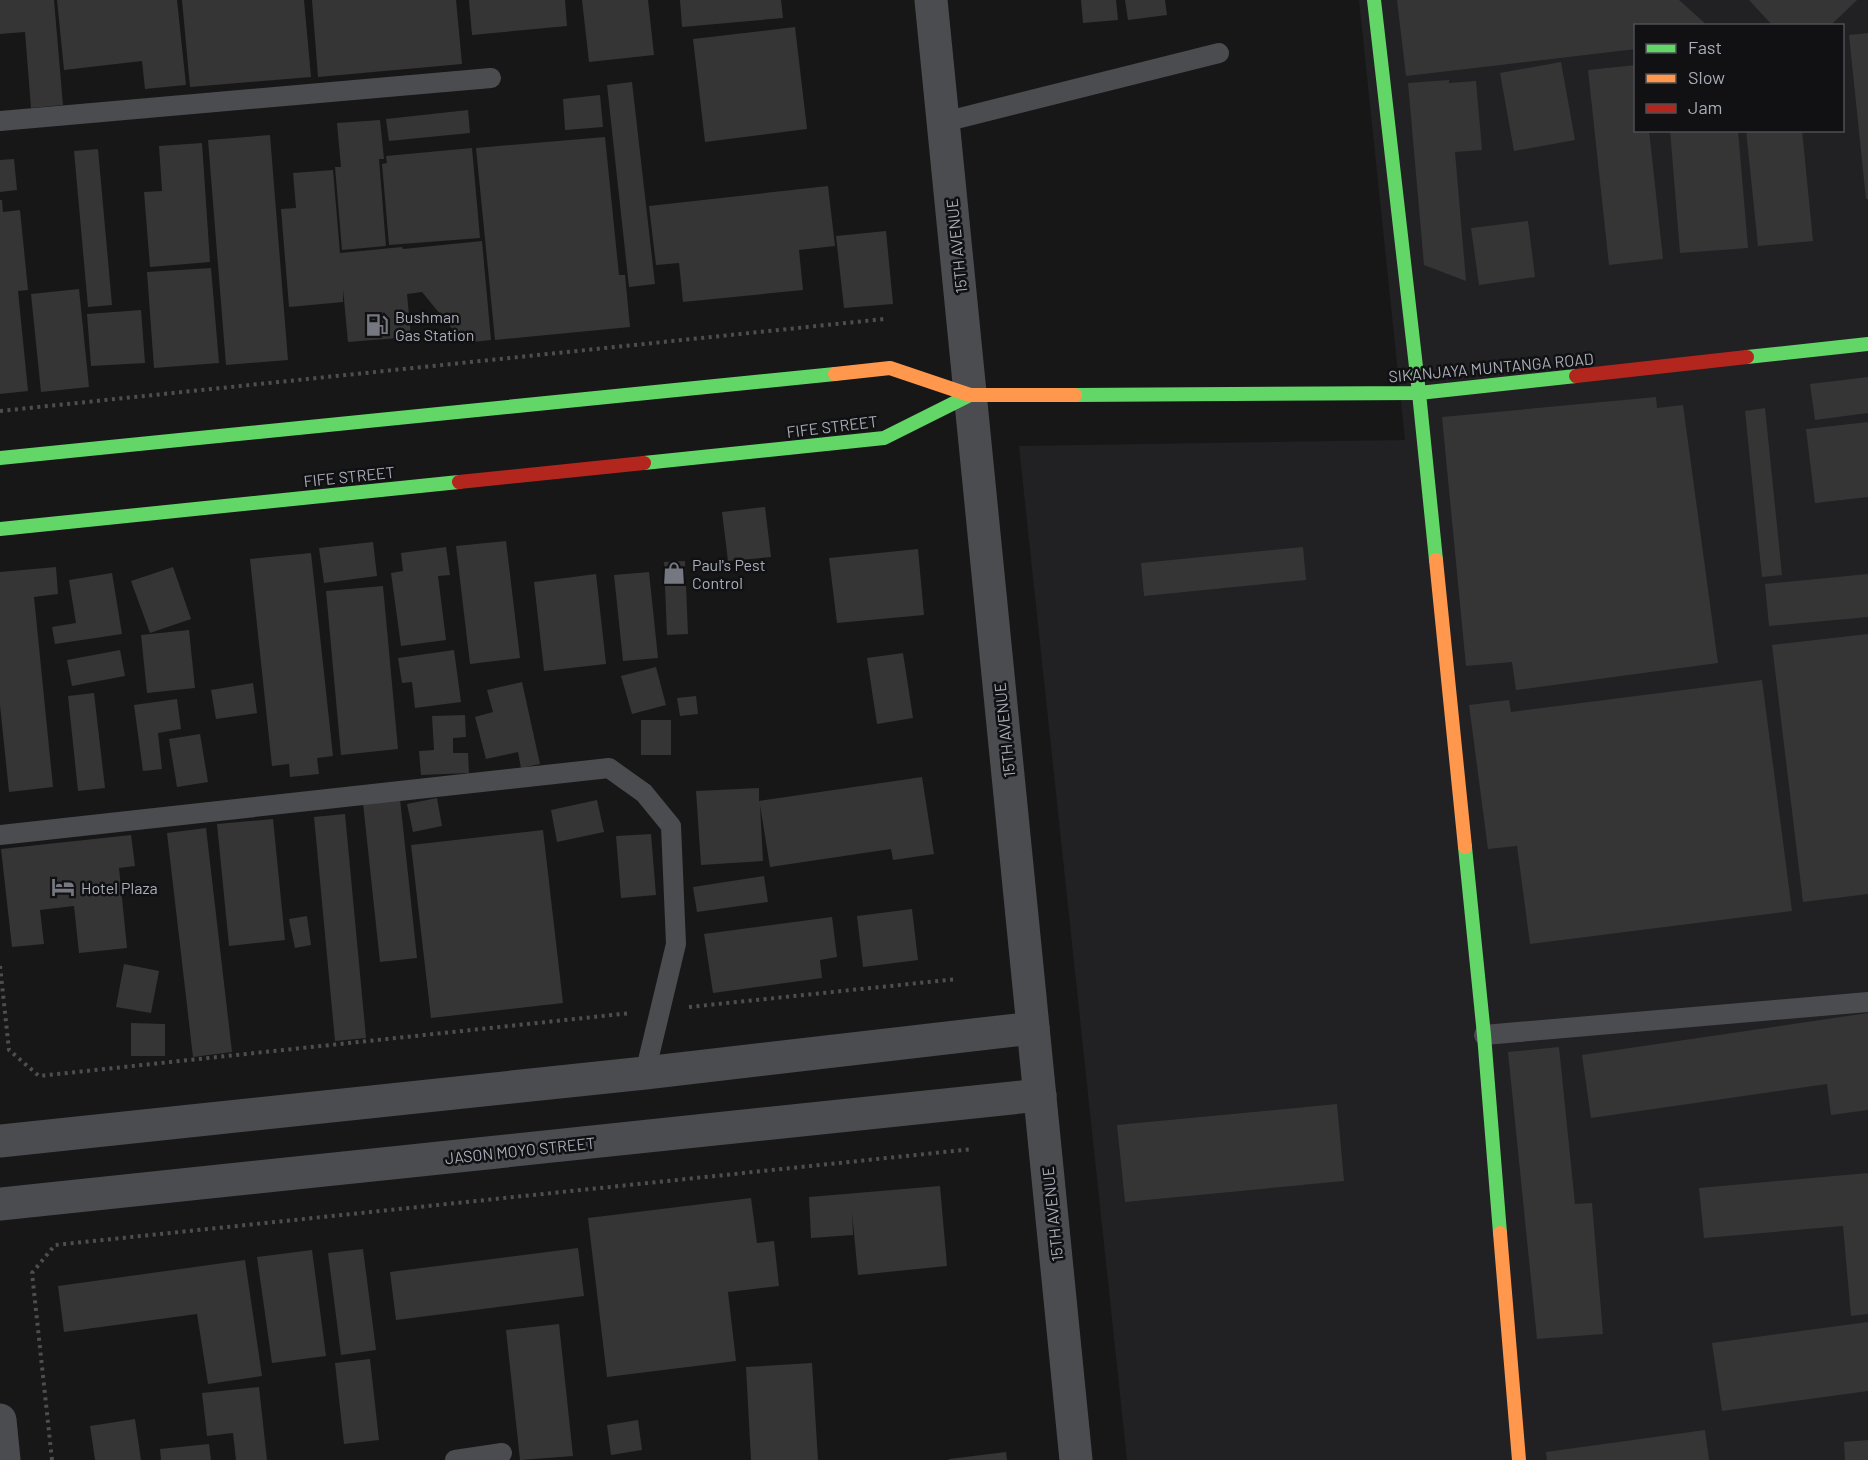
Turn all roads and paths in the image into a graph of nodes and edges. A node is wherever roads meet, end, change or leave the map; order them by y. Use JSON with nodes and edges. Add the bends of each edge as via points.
{"nodes":[{"id":1,"x":932,"y":0,"type":"edge"},
{"id":2,"x":1374,"y":0,"type":"edge"},
{"id":3,"x":1219,"y":53,"type":"dead end"},
{"id":4,"x":491,"y":78,"type":"dead end"},
{"id":5,"x":0,"y":121,"type":"edge"},
{"id":6,"x":944,"y":122,"type":"junction"},
{"id":7,"x":884,"y":319,"type":"dead end"},
{"id":8,"x":1868,"y":344,"type":"edge"},
{"id":9,"x":1419,"y":393,"type":"junction"},
{"id":10,"x":970,"y":395,"type":"junction"},
{"id":11,"x":0,"y":411,"type":"edge"},
{"id":12,"x":0,"y":458,"type":"edge"},
{"id":13,"x":0,"y":529,"type":"edge"},
{"id":14,"x":0,"y":834,"type":"edge"},
{"id":15,"x":0,"y":966,"type":"edge"},
{"id":16,"x":957,"y":979,"type":"dead end"},
{"id":17,"x":1868,"y":1002,"type":"edge"},
{"id":18,"x":661,"y":1010,"type":"junction"},
{"id":19,"x":1033,"y":1028,"type":"junction"},
{"id":20,"x":1484,"y":1035,"type":"junction"},
{"id":21,"x":645,"y":1073,"type":"junction"},
{"id":22,"x":1040,"y":1095,"type":"junction"},
{"id":23,"x":0,"y":1141,"type":"edge"},
{"id":24,"x":973,"y":1149,"type":"dead end"},
{"id":25,"x":0,"y":1204,"type":"edge"},
{"id":26,"x":0,"y":1420,"type":"edge"},
{"id":27,"x":502,"y":1454,"type":"dead end"},
{"id":28,"x":4,"y":1460,"type":"edge"},
{"id":29,"x":52,"y":1460,"type":"edge"},
{"id":30,"x":455,"y":1460,"type":"edge"},
{"id":31,"x":1076,"y":1460,"type":"edge"},
{"id":32,"x":1519,"y":1460,"type":"edge"}],
"edges":[{"from":1,"to":6,"type":"street","name":"15TH AVENUE"},
{"from":2,"to":9,"type":"street"},
{"from":3,"to":6,"type":"lane"},
{"from":4,"to":5,"type":"lane"},
{"from":6,"to":10,"type":"street","name":"15TH AVENUE"},
{"from":7,"to":11,"type":"path"},
{"from":8,"to":9,"type":"street","name":"SIKANJAYA MUNTANGA ROAD"},
{"from":9,"to":10,"type":"street","name":"SIKANJAYA MUNTANGA ROAD"},
{"from":9,"to":20,"type":"street"},
{"from":10,"to":12,"type":"street","via":[[890,368]]},
{"from":10,"to":13,"type":"street","name":"FIFE STREET","via":[[884,438]]},
{"from":10,"to":19,"type":"street","name":"15TH AVENUE"},
{"from":14,"to":18,"type":"lane","via":[[609,768],[644,793],[671,825],[676,944]]},
{"from":15,"to":18,"type":"path","via":[[9,1050],[39,1076]]},
{"from":16,"to":18,"type":"path"},
{"from":17,"to":20,"type":"lane"},
{"from":18,"to":21,"type":"lane"},
{"from":19,"to":21,"type":"street"},
{"from":19,"to":22,"type":"street","name":"15TH AVENUE"},
{"from":20,"to":32,"type":"street"},
{"from":21,"to":23,"type":"street"},
{"from":22,"to":25,"type":"street","name":"JASON MOYO STREET"},
{"from":22,"to":31,"type":"street","name":"15TH AVENUE"},
{"from":24,"to":29,"type":"path","via":[[56,1245],[32,1273]]},
{"from":26,"to":28,"type":"street"},
{"from":27,"to":30,"type":"lane"}]}
